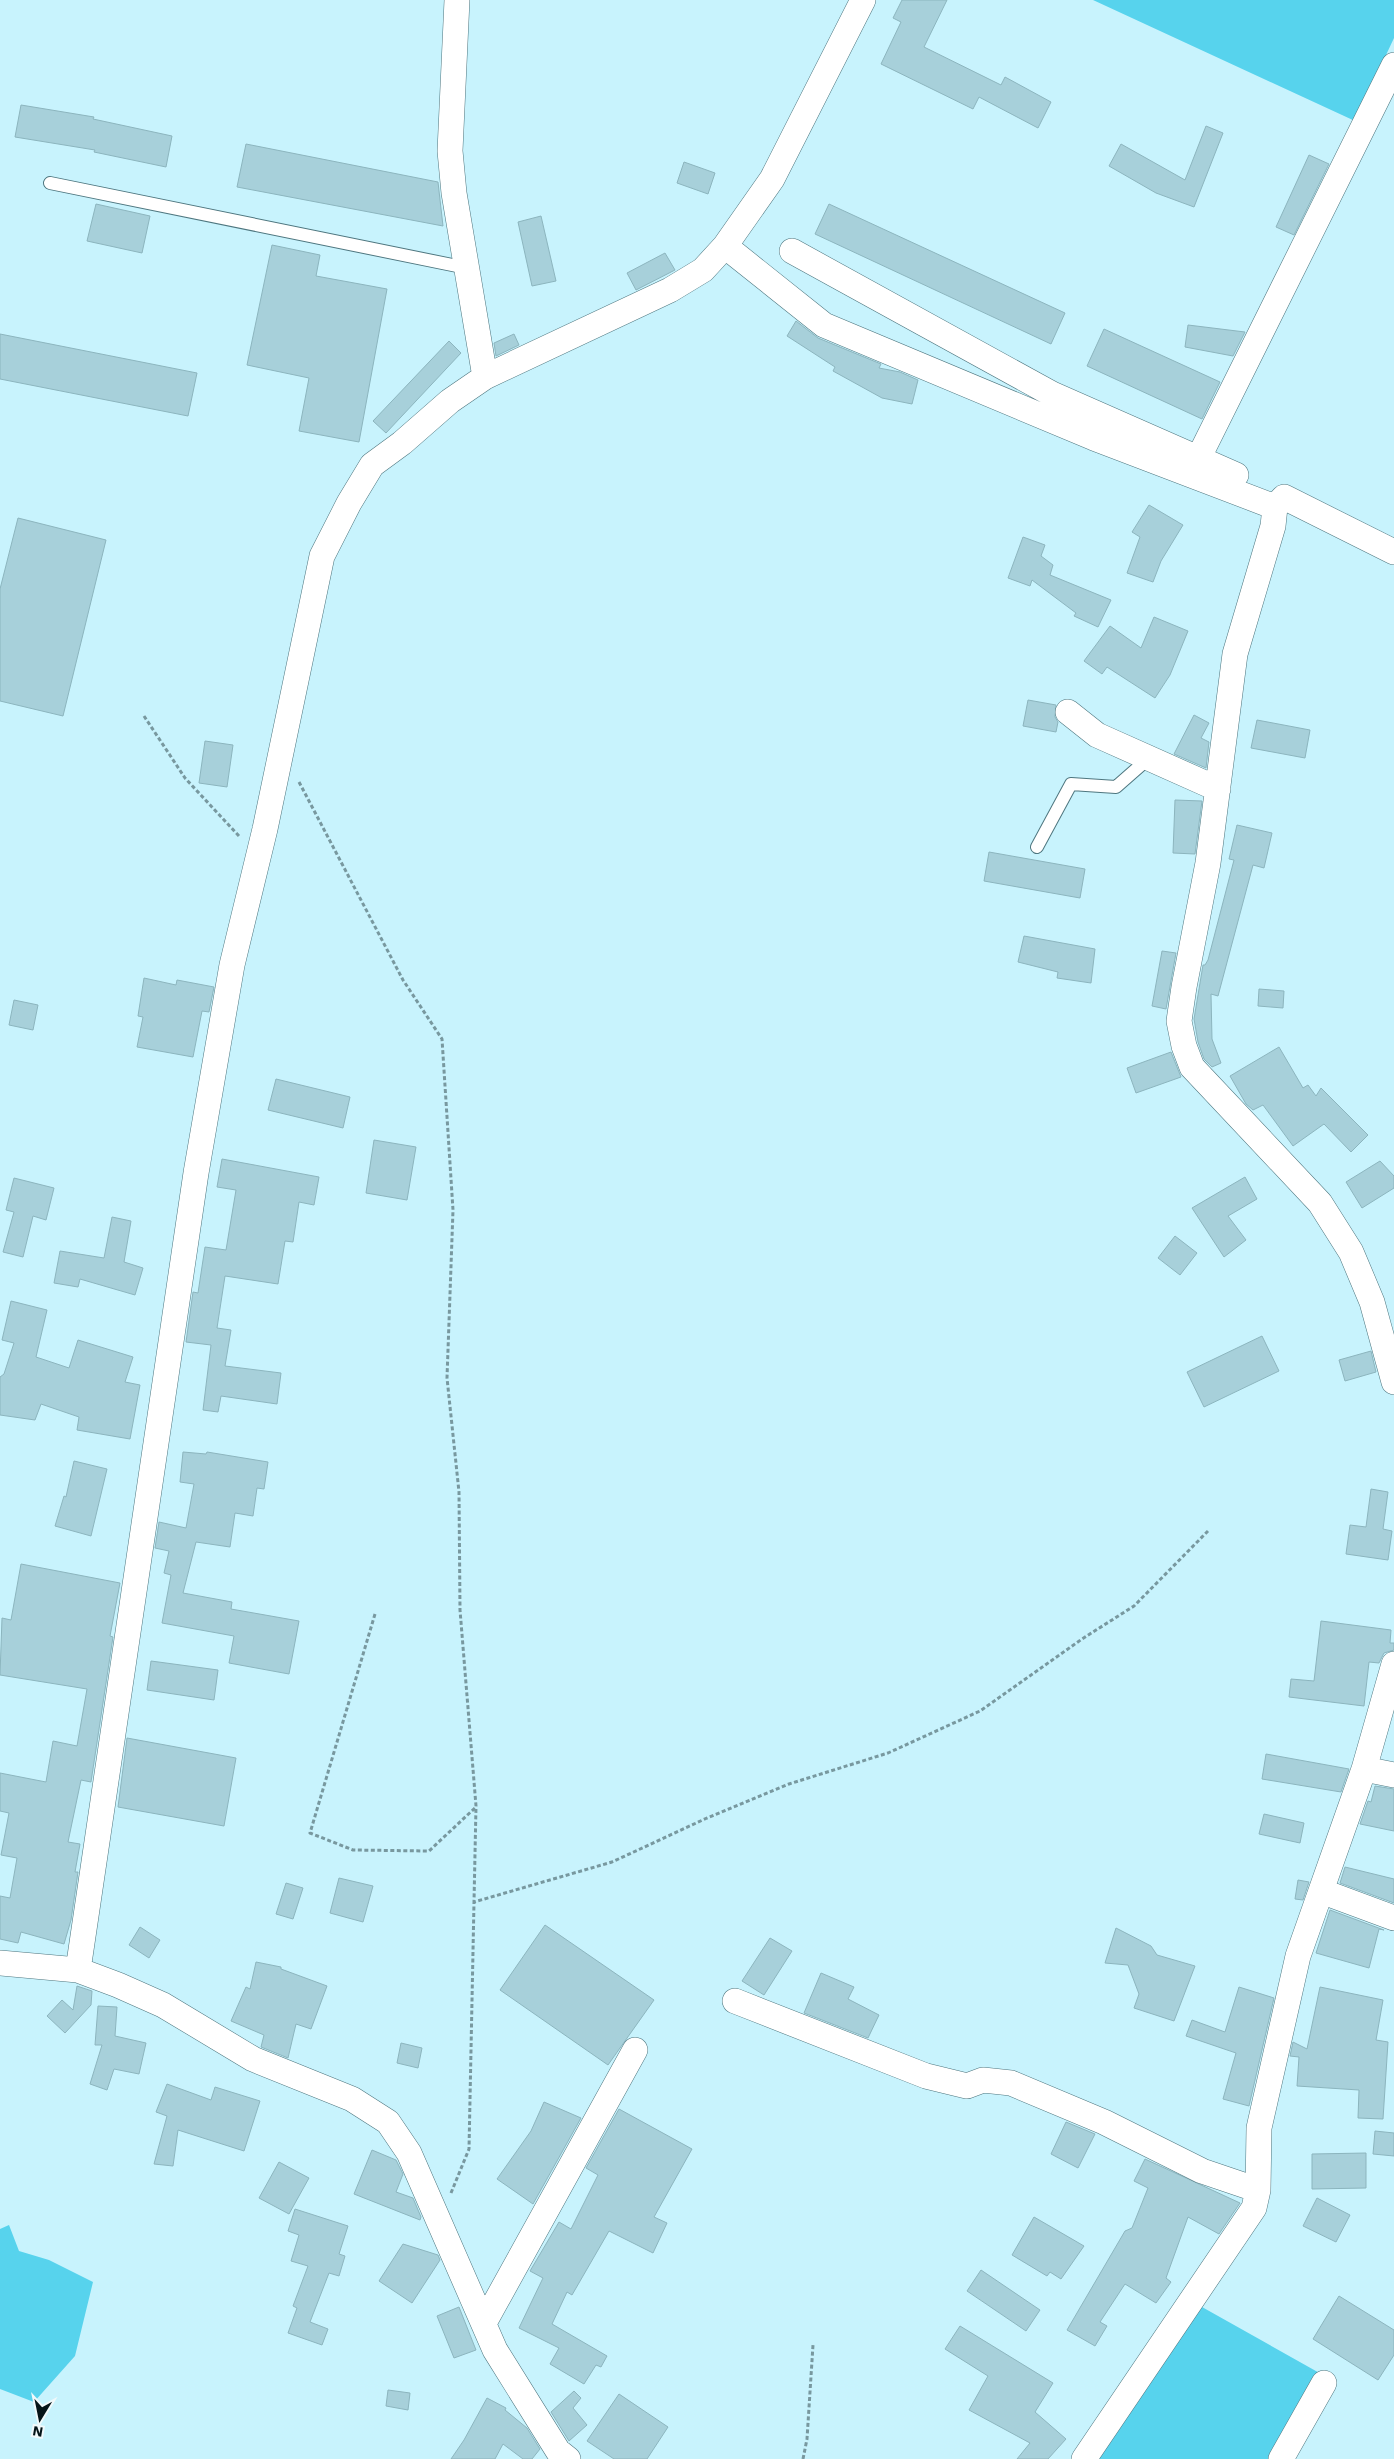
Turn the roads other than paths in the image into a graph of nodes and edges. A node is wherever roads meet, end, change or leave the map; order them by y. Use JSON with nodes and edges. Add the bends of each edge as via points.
{"nodes":[{"id":1,"x":457,"y":0,"type":"edge"},
{"id":2,"x":863,"y":0,"type":"edge"},
{"id":3,"x":1394,"y":65,"type":"edge"},
{"id":4,"x":50,"y":183,"type":"dead end"},
{"id":5,"x":724,"y":246,"type":"junction"},
{"id":6,"x":792,"y":251,"type":"dead end"},
{"id":7,"x":467,"y":268,"type":"junction"},
{"id":8,"x":485,"y":377,"type":"junction"},
{"id":9,"x":1198,"y":458,"type":"junction"},
{"id":10,"x":1279,"y":502,"type":"junction"},
{"id":11,"x":1394,"y":552,"type":"edge"},
{"id":12,"x":1068,"y":712,"type":"dead end"},
{"id":13,"x":1149,"y":758,"type":"junction"},
{"id":14,"x":1218,"y":789,"type":"junction"},
{"id":15,"x":1037,"y":846,"type":"dead end"},
{"id":16,"x":1394,"y":1382,"type":"edge"},
{"id":17,"x":1394,"y":1664,"type":"edge"},
{"id":18,"x":1364,"y":1769,"type":"junction"},
{"id":19,"x":1394,"y":1775,"type":"edge"},
{"id":20,"x":1321,"y":1891,"type":"junction"},
{"id":21,"x":1394,"y":1918,"type":"edge"},
{"id":22,"x":0,"y":1963,"type":"edge"},
{"id":23,"x":78,"y":1970,"type":"junction"},
{"id":24,"x":736,"y":2001,"type":"dead end"},
{"id":25,"x":635,"y":2050,"type":"dead end"},
{"id":26,"x":1258,"y":2190,"type":"junction"},
{"id":27,"x":484,"y":2323,"type":"junction"},
{"id":28,"x":1324,"y":2383,"type":"dead end"},
{"id":29,"x":560,"y":2456,"type":"edge"},
{"id":30,"x":1084,"y":2459,"type":"edge"},
{"id":31,"x":1281,"y":2459,"type":"edge"}],
"edges":[{"from":1,"to":7,"type":"street","via":[[450,151]]},
{"from":2,"to":5,"type":"street","via":[[772,179]]},
{"from":3,"to":9,"type":"street"},
{"from":4,"to":7,"type":"lane"},
{"from":5,"to":8,"type":"street","via":[[703,270],[670,290]]},
{"from":5,"to":10,"type":"street","via":[[824,325],[1094,438]]},
{"from":6,"to":9,"type":"street","via":[[1052,394]]},
{"from":7,"to":8,"type":"street"},
{"from":8,"to":23,"type":"street","via":[[450,401],[372,465],[322,556],[259,856],[232,965],[196,1173]]},
{"from":9,"to":10,"type":"street"},
{"from":10,"to":11,"type":"street"},
{"from":10,"to":14,"type":"street","via":[[1236,654]]},
{"from":12,"to":13,"type":"street","via":[[1097,734]]},
{"from":13,"to":14,"type":"street"},
{"from":13,"to":15,"type":"lane","via":[[1116,787],[1071,784]]},
{"from":14,"to":16,"type":"street","via":[[1179,1022],[1184,1046],[1192,1067],[1320,1202],[1352,1252],[1372,1302]]},
{"from":17,"to":18,"type":"street"},
{"from":18,"to":19,"type":"street"},
{"from":18,"to":20,"type":"street"},
{"from":20,"to":21,"type":"street"},
{"from":20,"to":26,"type":"street","via":[[1298,1956],[1259,2128]]},
{"from":22,"to":23,"type":"street"},
{"from":23,"to":27,"type":"street","via":[[163,2004],[253,2059],[352,2099],[388,2122],[409,2153]]},
{"from":24,"to":26,"type":"street","via":[[926,2076],[967,2086],[983,2080],[1011,2082],[1104,2122],[1202,2171]]},
{"from":25,"to":27,"type":"street"},
{"from":26,"to":30,"type":"street","via":[[1254,2208]]},
{"from":27,"to":29,"type":"street","via":[[495,2350]]},
{"from":28,"to":31,"type":"street"}]}
